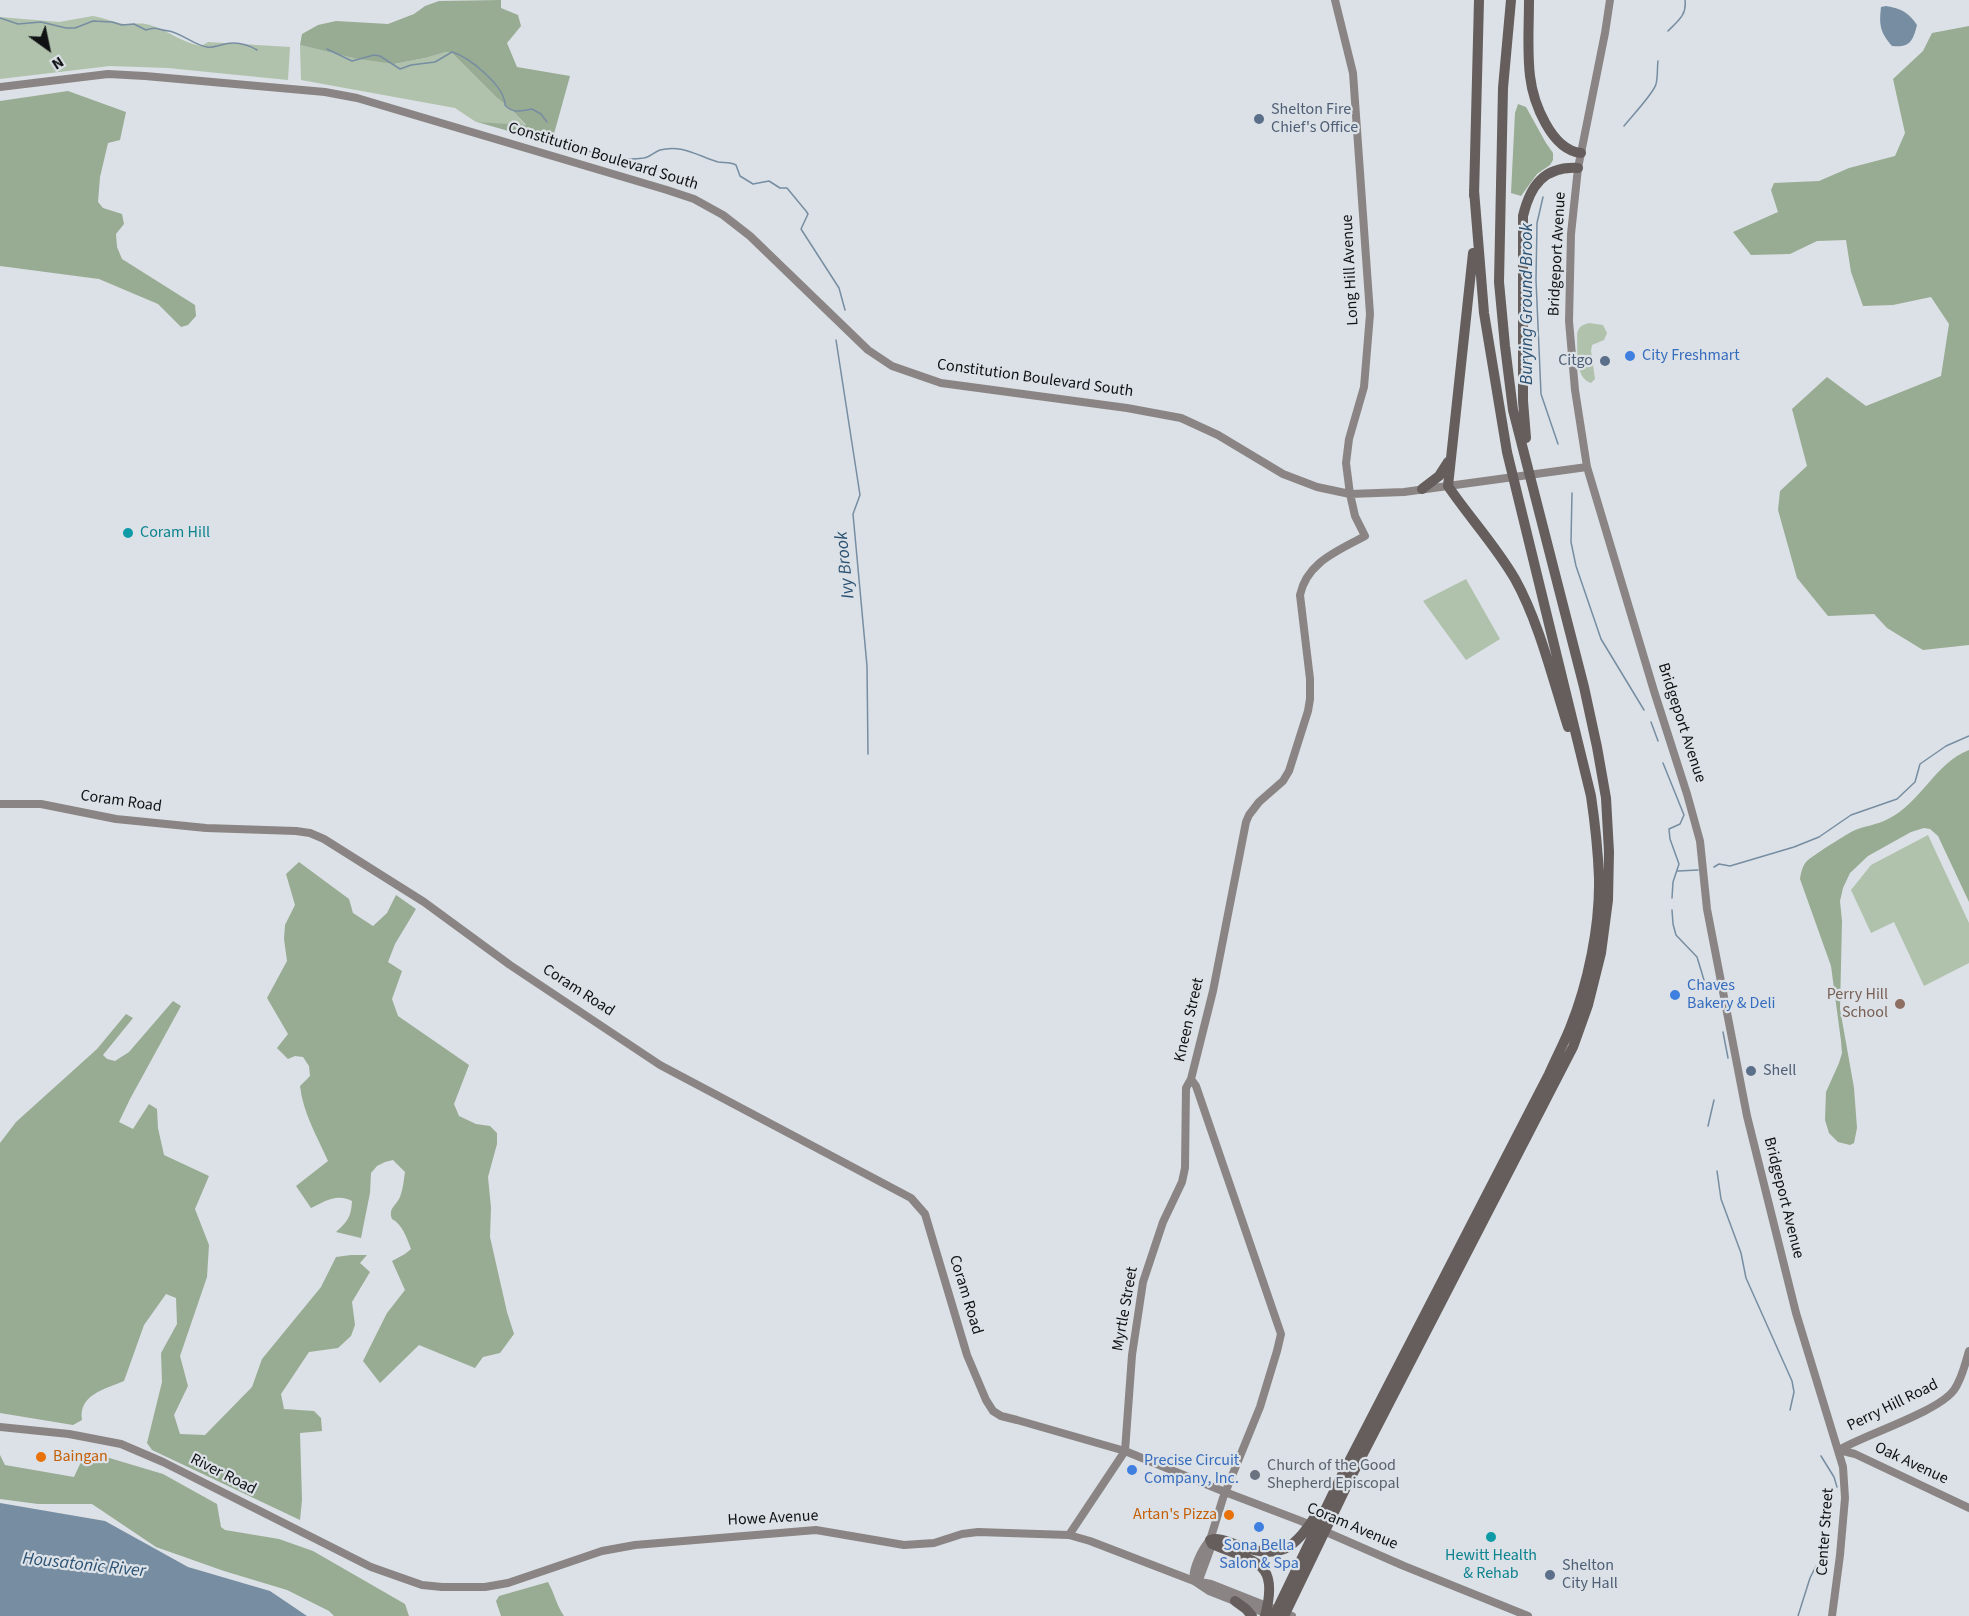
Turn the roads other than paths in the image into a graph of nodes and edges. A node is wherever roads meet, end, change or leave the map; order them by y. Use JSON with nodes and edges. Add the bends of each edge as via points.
{"nodes":[{"id":1,"x":1335,"y":0,"type":"edge"},
{"id":2,"x":1479,"y":0,"type":"edge"},
{"id":3,"x":1511,"y":0,"type":"edge"},
{"id":4,"x":1529,"y":0,"type":"edge"},
{"id":5,"x":1610,"y":0,"type":"edge"},
{"id":6,"x":0,"y":87,"type":"edge"},
{"id":7,"x":1581,"y":153,"type":"junction"},
{"id":8,"x":1578,"y":168,"type":"junction"},
{"id":9,"x":1474,"y":190,"type":"junction"},
{"id":10,"x":1450,"y":456,"type":"junction"},
{"id":11,"x":1587,"y":467,"type":"junction"},
{"id":12,"x":1533,"y":483,"type":"junction"},
{"id":13,"x":1448,"y":486,"type":"junction"},
{"id":14,"x":1422,"y":489,"type":"junction"},
{"id":15,"x":1350,"y":494,"type":"junction"},
{"id":16,"x":1365,"y":536,"type":"joint"},
{"id":17,"x":1591,"y":796,"type":"junction"},
{"id":18,"x":0,"y":804,"type":"edge"},
{"id":19,"x":1600,"y":928,"type":"junction"},
{"id":20,"x":1596,"y":954,"type":"junction"},
{"id":21,"x":1191,"y":1079,"type":"junction"},
{"id":22,"x":1969,"y":1351,"type":"edge"},
{"id":23,"x":993,"y":1411,"type":"joint"},
{"id":24,"x":0,"y":1427,"type":"edge"},
{"id":25,"x":1839,"y":1450,"type":"junction"},
{"id":26,"x":1125,"y":1451,"type":"junction"},
{"id":27,"x":1342,"y":1474,"type":"junction"},
{"id":28,"x":1225,"y":1492,"type":"junction"},
{"id":29,"x":1969,"y":1508,"type":"edge"},
{"id":30,"x":1069,"y":1535,"type":"junction"},
{"id":31,"x":1210,"y":1540,"type":"junction"},
{"id":32,"x":1194,"y":1581,"type":"junction"},
{"id":33,"x":422,"y":1585,"type":"joint"},
{"id":34,"x":1234,"y":1601,"type":"junction"},
{"id":35,"x":1283,"y":1608,"type":"edge"},
{"id":36,"x":1252,"y":1616,"type":"edge"},
{"id":37,"x":1265,"y":1616,"type":"edge"},
{"id":38,"x":1273,"y":1616,"type":"edge"},
{"id":39,"x":1528,"y":1616,"type":"edge"},
{"id":40,"x":1832,"y":1616,"type":"edge"}],
"edges":[{"from":1,"to":15,"type":"main road","name":"Long Hill Avenue","via":[[1353,73],[1370,314],[1364,387],[1346,463]]},
{"from":2,"to":9,"type":"highway"},
{"from":3,"to":12,"type":"highway","via":[[1503,88],[1499,282],[1513,410]]},
{"from":4,"to":7,"type":"highway","via":[[1530,76],[1539,110],[1565,148]]},
{"from":5,"to":7,"type":"main road","name":"Bridgeport Avenue"},
{"from":6,"to":15,"type":"main road","name":"Constitution Boulevard South","via":[[108,74],[325,92],[667,190],[694,199],[741,229],[854,338],[892,366],[941,383],[1181,418],[1283,474]]},
{"from":7,"to":8,"type":"main road","name":"Bridgeport Avenue"},
{"from":8,"to":11,"type":"main road","name":"Bridgeport Avenue","via":[[1571,234],[1569,321]]},
{"from":8,"to":12,"type":"highway","via":[[1560,169],[1539,181],[1530,191],[1523,216],[1523,401]]},
{"from":9,"to":10,"type":"highway","via":[[1471,278]]},
{"from":9,"to":17,"type":"highway","via":[[1484,313],[1508,452]]},
{"from":10,"to":13,"type":"highway"},
{"from":10,"to":14,"type":"highway","via":[[1439,476]]},
{"from":11,"to":13,"type":"main road","name":"Constitution Boulevard South"},
{"from":11,"to":25,"type":"main road","name":"Bridgeport Avenue","via":[[1696,825],[1707,909],[1747,1116],[1798,1322]]},
{"from":12,"to":19,"type":"highway","via":[[1584,687],[1605,798],[1608,900]]},
{"from":13,"to":14,"type":"main road","name":"Constitution Boulevard South"},
{"from":13,"to":17,"type":"highway","via":[[1515,580],[1538,635]]},
{"from":14,"to":15,"type":"main road","name":"Constitution Boulevard South"},
{"from":15,"to":16,"type":"main road","name":"Long Hill Avenue"},
{"from":16,"to":21,"type":"main road","name":"Kneen Street","via":[[1320,562],[1303,582],[1300,595],[1310,699],[1303,731],[1283,781],[1259,802],[1246,822],[1217,972]]},
{"from":17,"to":19,"type":"highway"},
{"from":18,"to":23,"type":"main road","name":"Coram Road","via":[[41,804],[116,819],[206,828],[296,831],[324,839],[362,861],[660,1065],[911,1198],[925,1214],[967,1355]]},
{"from":19,"to":20,"type":"highway"},
{"from":20,"to":27,"type":"highway","via":[[1571,1027],[1549,1074]]},
{"from":20,"to":35,"type":"highway","via":[[1588,1005],[1573,1047]]},
{"from":21,"to":26,"type":"main road","name":"Myrtle Street","via":[[1186,1088],[1182,1182],[1163,1222],[1143,1282],[1132,1355]]},
{"from":21,"to":28,"type":"main road","name":"Kneen Street","via":[[1281,1334],[1260,1407]]},
{"from":22,"to":25,"type":"main road","name":"Perry Hill Road","via":[[1960,1380],[1947,1397]]},
{"from":23,"to":26,"type":"main road","name":"Coram Avenue"},
{"from":24,"to":33,"type":"main road","name":"River Road","via":[[121,1444],[371,1567]]},
{"from":25,"to":29,"type":"main road","name":"Oak Avenue"},
{"from":25,"to":40,"type":"main road","name":"Center Street","via":[[1845,1498]]},
{"from":26,"to":28,"type":"main road","name":"Coram Avenue"},
{"from":26,"to":30,"type":"main road","name":"Myrtle Street"},
{"from":27,"to":31,"type":"highway","via":[[1302,1537],[1289,1548],[1257,1552],[1220,1539]]},
{"from":27,"to":35,"type":"highway"},
{"from":28,"to":31,"type":"main road","name":"Kneen Street"},
{"from":28,"to":39,"type":"main road","name":"Coram Avenue"},
{"from":30,"to":32,"type":"main road","name":"Howe Avenue"},
{"from":30,"to":33,"type":"main road","name":"Howe Avenue","via":[[978,1532],[904,1545],[816,1530],[776,1532],[602,1551],[485,1587]]},
{"from":31,"to":32,"type":"main road","name":"Kneen Street","via":[[1204,1547]]},
{"from":31,"to":35,"type":"highway","via":[[1263,1568]]},
{"from":32,"to":34,"type":"main road","name":"Howe Avenue"},
{"from":32,"to":35,"type":"main road","name":"Howe Avenue"},
{"from":34,"to":36,"type":"highway"},
{"from":34,"to":38,"type":"main road","name":"Howe Avenue"},
{"from":35,"to":37,"type":"highway"},
{"from":35,"to":38,"type":"highway"}]}
